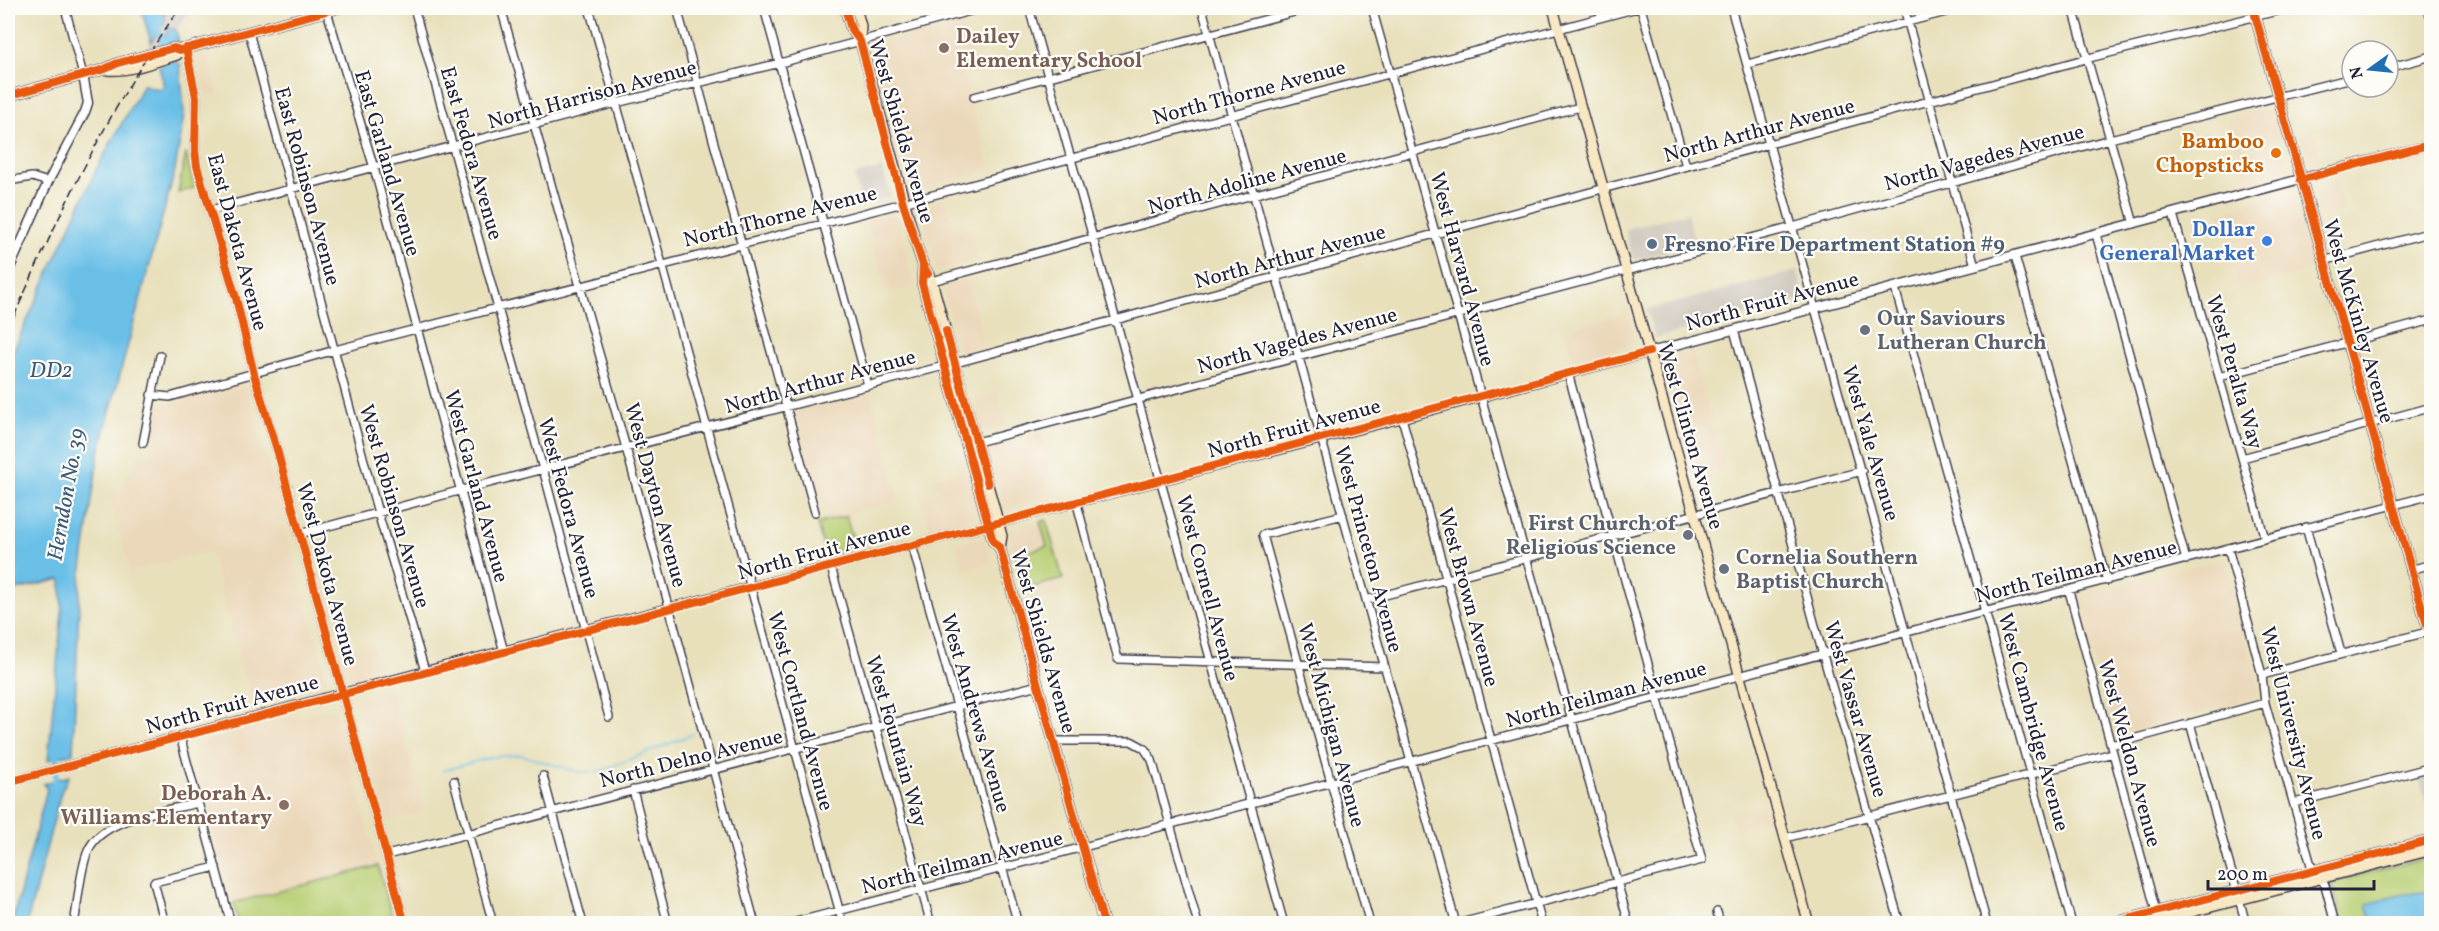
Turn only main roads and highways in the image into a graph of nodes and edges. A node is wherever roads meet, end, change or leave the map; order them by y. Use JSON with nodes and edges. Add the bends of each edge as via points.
{"nodes":[{"id":1,"x":338,"y":8,"type":"edge"},
{"id":2,"x":845,"y":8,"type":"edge"},
{"id":3,"x":856,"y":8,"type":"edge"},
{"id":4,"x":1553,"y":8,"type":"edge"},
{"id":5,"x":327,"y":9,"type":"edge"},
{"id":6,"x":2254,"y":12,"type":"edge"},
{"id":7,"x":860,"y":41,"type":"junction"},
{"id":8,"x":8,"y":96,"type":"edge"},
{"id":9,"x":927,"y":282,"type":"junction"},
{"id":10,"x":955,"y":404,"type":"junction"},
{"id":11,"x":977,"y":442,"type":"junction"},
{"id":12,"x":994,"y":525,"type":"junction"},
{"id":13,"x":2430,"y":631,"type":"edge"},
{"id":14,"x":2432,"y":643,"type":"edge"},
{"id":15,"x":2432,"y":840,"type":"edge"},
{"id":16,"x":2432,"y":850,"type":"edge"},
{"id":17,"x":2238,"y":895,"type":"junction"},
{"id":18,"x":2158,"y":918,"type":"edge"},
{"id":19,"x":1104,"y":924,"type":"edge"},
{"id":20,"x":1809,"y":924,"type":"edge"},
{"id":21,"x":2109,"y":924,"type":"edge"},
{"id":22,"x":2145,"y":924,"type":"edge"}],
"edges":[{"from":1,"to":5,"type":"main road"},
{"from":2,"to":7,"type":"main road","name":"West Shields Avenue","via":[[851,29]]},
{"from":3,"to":7,"type":"main road","name":"West Shields Avenue"},
{"from":4,"to":20,"type":"main road","name":"West Clinton Avenue"},
{"from":5,"to":8,"type":"main road","via":[[158,56],[119,71],[105,69]]},
{"from":6,"to":13,"type":"main road","name":"West McKinley Avenue"},
{"from":7,"to":9,"type":"main road","name":"West Shields Avenue"},
{"from":9,"to":10,"type":"main road","name":"West Shields Avenue"},
{"from":9,"to":11,"type":"main road","name":"West Shields Avenue"},
{"from":10,"to":11,"type":"main road","via":[[971,439]]},
{"from":10,"to":12,"type":"main road","name":"West Shields Avenue"},
{"from":11,"to":12,"type":"main road","name":"West Shields Avenue"},
{"from":12,"to":19,"type":"main road","name":"West Shields Avenue","via":[[993,541],[1000,548]]},
{"from":13,"to":14,"type":"main road","name":"West McKinley Avenue"},
{"from":15,"to":17,"type":"main road","via":[[2314,870]]},
{"from":16,"to":17,"type":"main road","via":[[2321,879]]},
{"from":17,"to":18,"type":"main road"},
{"from":18,"to":21,"type":"main road"},
{"from":18,"to":22,"type":"main road"}]}
